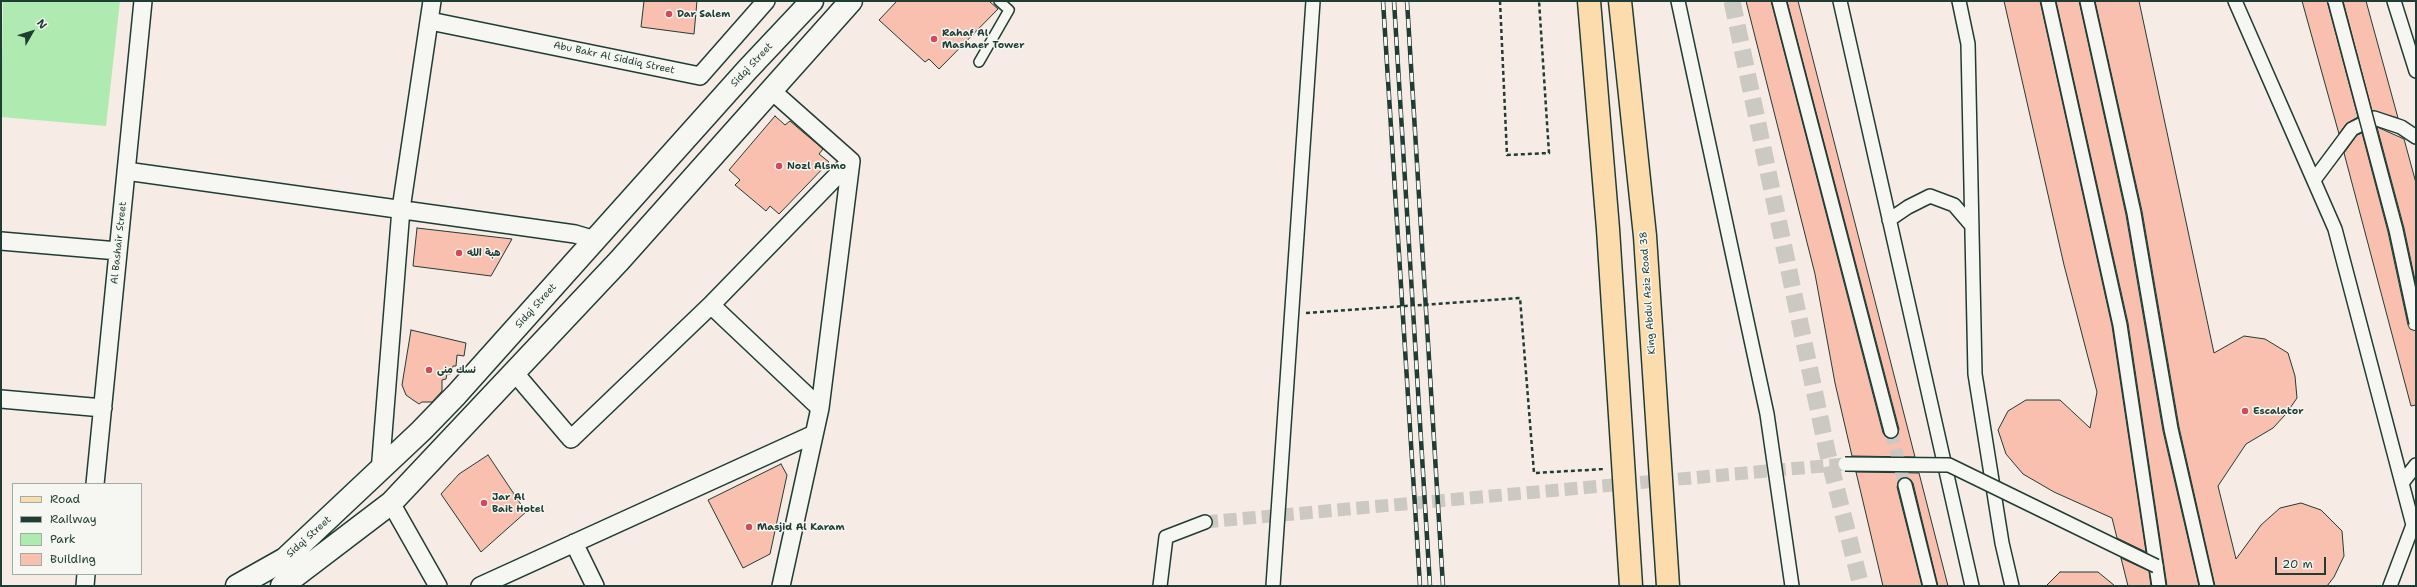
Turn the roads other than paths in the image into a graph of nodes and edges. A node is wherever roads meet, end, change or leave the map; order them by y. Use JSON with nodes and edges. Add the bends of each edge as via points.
{"nodes":[{"id":1,"x":143,"y":1,"type":"edge"},
{"id":2,"x":432,"y":1,"type":"edge"},
{"id":3,"x":766,"y":1,"type":"edge"},
{"id":4,"x":812,"y":1,"type":"edge"},
{"id":5,"x":851,"y":1,"type":"edge"},
{"id":6,"x":999,"y":1,"type":"edge"},
{"id":7,"x":1314,"y":1,"type":"edge"},
{"id":8,"x":1589,"y":1,"type":"edge"},
{"id":9,"x":1620,"y":1,"type":"edge"},
{"id":10,"x":1678,"y":1,"type":"edge"},
{"id":11,"x":1779,"y":1,"type":"edge"},
{"id":12,"x":1840,"y":1,"type":"edge"},
{"id":13,"x":1959,"y":1,"type":"edge"},
{"id":14,"x":2048,"y":1,"type":"edge"},
{"id":15,"x":2087,"y":1,"type":"edge"},
{"id":16,"x":2235,"y":1,"type":"edge"},
{"id":17,"x":2335,"y":1,"type":"edge"},
{"id":18,"x":2394,"y":1,"type":"edge"},
{"id":19,"x":430,"y":21,"type":"junction"},
{"id":20,"x":979,"y":62,"type":"dead end"},
{"id":21,"x":747,"y":70,"type":"junction"},
{"id":22,"x":2416,"y":71,"type":"edge"},
{"id":23,"x":771,"y":90,"type":"junction"},
{"id":24,"x":2416,"y":137,"type":"edge"},
{"id":25,"x":851,"y":161,"type":"junction"},
{"id":26,"x":126,"y":171,"type":"junction"},
{"id":27,"x":2314,"y":180,"type":"junction"},
{"id":28,"x":401,"y":209,"type":"junction"},
{"id":29,"x":1890,"y":220,"type":"junction"},
{"id":30,"x":1972,"y":226,"type":"junction"},
{"id":31,"x":595,"y":240,"type":"junction"},
{"id":32,"x":1,"y":241,"type":"edge"},
{"id":33,"x":118,"y":251,"type":"junction"},
{"id":34,"x":619,"y":261,"type":"junction"},
{"id":35,"x":711,"y":305,"type":"junction"},
{"id":36,"x":2416,"y":323,"type":"edge"},
{"id":37,"x":514,"y":372,"type":"junction"},
{"id":38,"x":1,"y":399,"type":"edge"},
{"id":39,"x":103,"y":408,"type":"junction"},
{"id":40,"x":820,"y":408,"type":"junction"},
{"id":41,"x":1891,"y":431,"type":"tunnel mouth"},
{"id":42,"x":814,"y":434,"type":"junction"},
{"id":43,"x":1845,"y":464,"type":"tunnel mouth"},
{"id":44,"x":2416,"y":465,"type":"edge"},
{"id":45,"x":380,"y":472,"type":"junction"},
{"id":46,"x":95,"y":483,"type":"edge"},
{"id":47,"x":2402,"y":483,"type":"junction"},
{"id":48,"x":1905,"y":486,"type":"tunnel mouth"},
{"id":49,"x":391,"y":503,"type":"junction"},
{"id":50,"x":1205,"y":522,"type":"tunnel mouth"},
{"id":51,"x":574,"y":543,"type":"junction"},
{"id":52,"x":2156,"y":566,"type":"junction"},
{"id":53,"x":86,"y":575,"type":"edge"},
{"id":54,"x":85,"y":586,"type":"edge"},
{"id":55,"x":237,"y":586,"type":"edge"},
{"id":56,"x":282,"y":586,"type":"edge"},
{"id":57,"x":438,"y":586,"type":"edge"},
{"id":58,"x":480,"y":586,"type":"edge"},
{"id":59,"x":595,"y":586,"type":"edge"},
{"id":60,"x":781,"y":586,"type":"edge"},
{"id":61,"x":1160,"y":586,"type":"edge"},
{"id":62,"x":1273,"y":586,"type":"edge"},
{"id":63,"x":1631,"y":586,"type":"edge"},
{"id":64,"x":1668,"y":586,"type":"edge"},
{"id":65,"x":1792,"y":586,"type":"edge"},
{"id":66,"x":1930,"y":586,"type":"edge"},
{"id":67,"x":1972,"y":586,"type":"edge"},
{"id":68,"x":2012,"y":586,"type":"edge"},
{"id":69,"x":2160,"y":586,"type":"edge"},
{"id":70,"x":2207,"y":586,"type":"edge"},
{"id":71,"x":2390,"y":586,"type":"edge"}],
"edges":[{"from":1,"to":26,"type":"street","name":"Al Bashair Street"},
{"from":2,"to":19,"type":"street"},
{"from":3,"to":19,"type":"street","name":"Abu Bakr Al Siddiq Street","via":[[700,76]]},
{"from":4,"to":21,"type":"street","name":"Sidqi Street"},
{"from":5,"to":23,"type":"street","name":"Sidqi Street"},
{"from":6,"to":20,"type":"lane","via":[[1009,10]]},
{"from":7,"to":62,"type":"street"},
{"from":8,"to":63,"type":"main road","via":[[1608,229]]},
{"from":9,"to":64,"type":"main road","name":"King Abdul Aziz Road 38","via":[[1645,236]]},
{"from":10,"to":65,"type":"street","via":[[1767,414]]},
{"from":11,"to":41,"type":"street"},
{"from":12,"to":29,"type":"street"},
{"from":13,"to":30,"type":"street","via":[[1968,44]]},
{"from":14,"to":52,"type":"street","via":[[2120,325]]},
{"from":15,"to":70,"type":"street","via":[[2134,213],[2171,429]]},
{"from":16,"to":27,"type":"street"},
{"from":17,"to":36,"type":"street","bridge":true,"via":[[2396,230]]},
{"from":18,"to":22,"type":"street"},
{"from":19,"to":28,"type":"street"},
{"from":21,"to":23,"type":"street"},
{"from":21,"to":31,"type":"street","name":"Sidqi Street"},
{"from":23,"to":25,"type":"street"},
{"from":23,"to":34,"type":"street","name":"Sidqi Street"},
{"from":24,"to":27,"type":"street","via":[[2401,127],[2374,118],[2352,129]]},
{"from":25,"to":35,"type":"street"},
{"from":25,"to":40,"type":"street"},
{"from":26,"to":28,"type":"street"},
{"from":26,"to":33,"type":"street","name":"Al Bashair Street"},
{"from":27,"to":47,"type":"street","via":[[2335,229]]},
{"from":28,"to":31,"type":"street","via":[[575,234]]},
{"from":28,"to":45,"type":"street"},
{"from":29,"to":30,"type":"street","via":[[1908,206],[1930,196],[1954,205]]},
{"from":29,"to":67,"type":"street"},
{"from":30,"to":68,"type":"street","via":[[1975,374],[2002,543]]},
{"from":31,"to":34,"type":"street"},
{"from":31,"to":45,"type":"street","name":"Sidqi Street","via":[[456,395]]},
{"from":32,"to":33,"type":"street"},
{"from":33,"to":39,"type":"street","name":"Al Bashair Street"},
{"from":34,"to":37,"type":"street","name":"Sidqi Street"},
{"from":35,"to":37,"type":"street","via":[[571,439]]},
{"from":35,"to":40,"type":"street"},
{"from":37,"to":49,"type":"street","name":"Sidqi Street"},
{"from":38,"to":39,"type":"street"},
{"from":39,"to":46,"type":"street","name":"Al Bashair Street"},
{"from":40,"to":42,"type":"street"},
{"from":42,"to":51,"type":"street"},
{"from":42,"to":60,"type":"street"},
{"from":43,"to":52,"type":"street","bridge":true,"via":[[1949,465]]},
{"from":44,"to":47,"type":"street"},
{"from":45,"to":55,"type":"street","name":"Sidqi Street","via":[[285,559]]},
{"from":47,"to":71,"type":"street","via":[[2413,525]]},
{"from":48,"to":66,"type":"street"},
{"from":49,"to":56,"type":"street","name":"Sidqi Street"},
{"from":49,"to":57,"type":"street"},
{"from":50,"to":61,"type":"street","via":[[1166,537]]},
{"from":51,"to":58,"type":"street"},
{"from":51,"to":59,"type":"street"},
{"from":52,"to":69,"type":"street"},
{"from":53,"to":54,"type":"street"}]}
